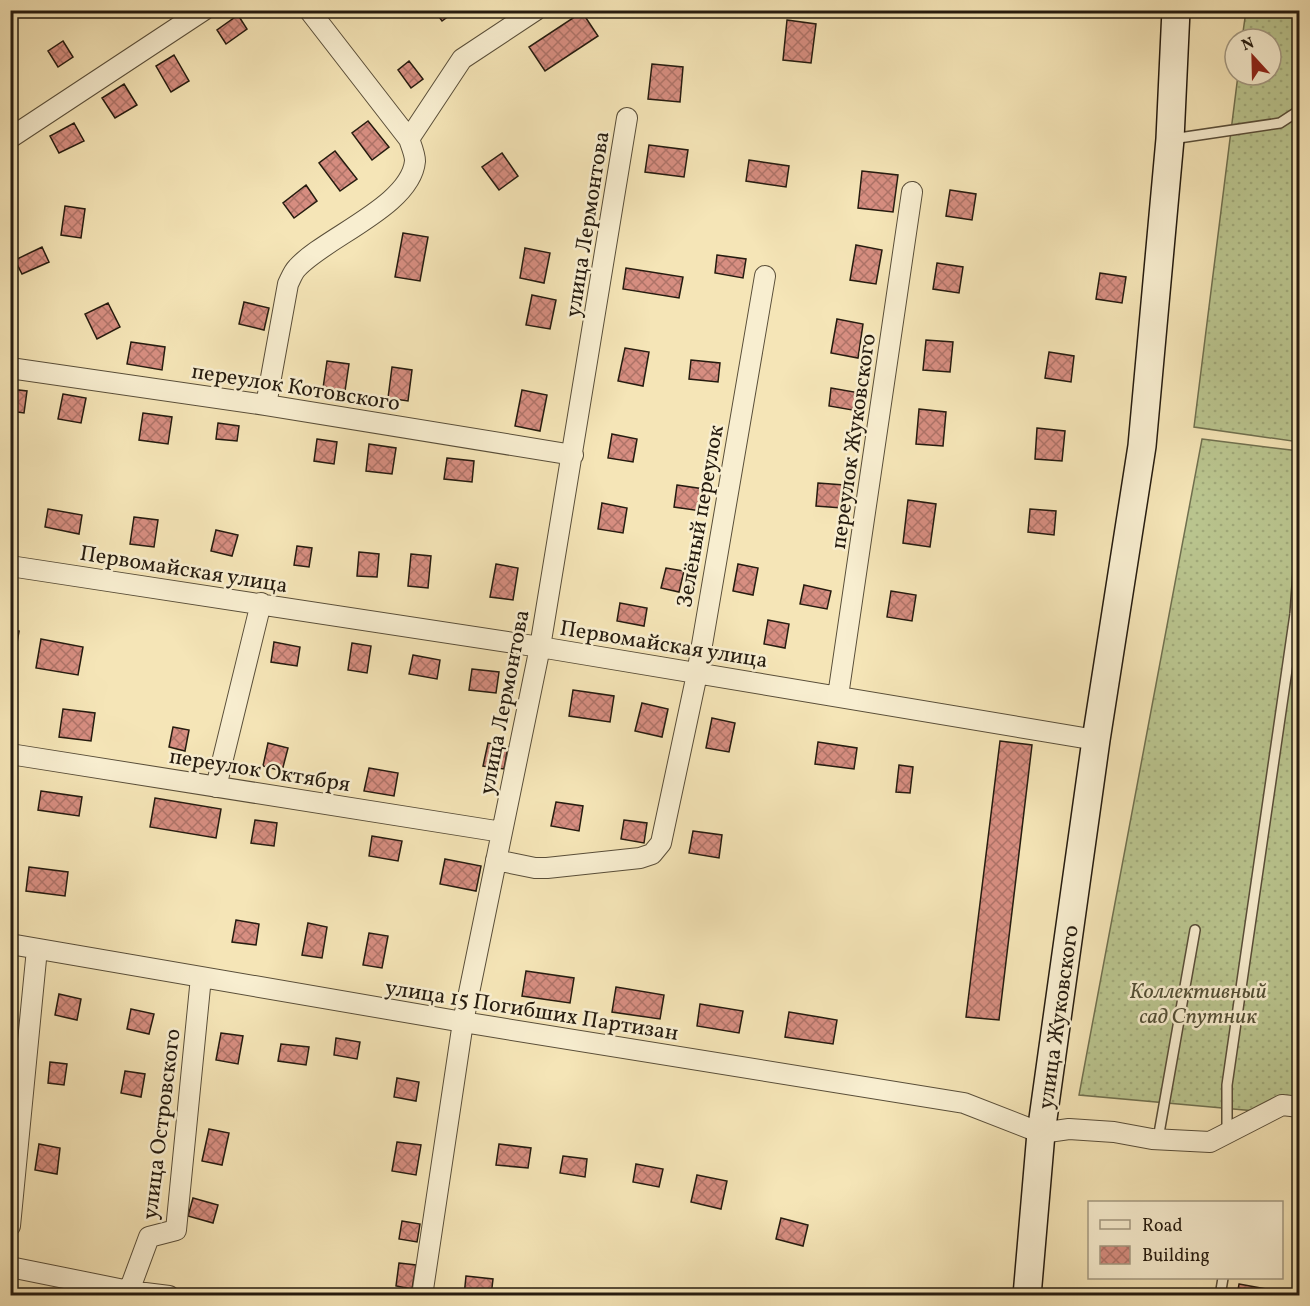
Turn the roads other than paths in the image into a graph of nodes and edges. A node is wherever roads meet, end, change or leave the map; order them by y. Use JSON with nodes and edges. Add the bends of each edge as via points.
{"nodes":[{"id":1,"x":204,"y":10,"type":"edge"},
{"id":2,"x":309,"y":10,"type":"edge"},
{"id":3,"x":536,"y":10,"type":"edge"},
{"id":4,"x":1176,"y":10,"type":"edge"},
{"id":5,"x":1299,"y":110,"type":"edge"},
{"id":6,"x":627,"y":118,"type":"dead end"},
{"id":7,"x":10,"y":138,"type":"edge"},
{"id":8,"x":409,"y":139,"type":"junction"},
{"id":9,"x":1170,"y":139,"type":"junction"},
{"id":10,"x":912,"y":192,"type":"dead end"},
{"id":11,"x":765,"y":276,"type":"dead end"},
{"id":12,"x":10,"y":368,"type":"edge"},
{"id":13,"x":266,"y":405,"type":"junction"},
{"id":14,"x":573,"y":455,"type":"junction"},
{"id":15,"x":1299,"y":546,"type":"edge"},
{"id":16,"x":10,"y":566,"type":"edge"},
{"id":17,"x":261,"y":603,"type":"junction"},
{"id":18,"x":540,"y":647,"type":"junction"},
{"id":19,"x":696,"y":674,"type":"junction"},
{"id":20,"x":838,"y":696,"type":"junction"},
{"id":21,"x":1096,"y":740,"type":"junction"},
{"id":22,"x":10,"y":754,"type":"edge"},
{"id":23,"x":216,"y":787,"type":"junction"},
{"id":24,"x":502,"y":832,"type":"junction"},
{"id":25,"x":496,"y":860,"type":"junction"},
{"id":26,"x":1195,"y":930,"type":"dead end"},
{"id":27,"x":10,"y":944,"type":"edge"},
{"id":28,"x":38,"y":949,"type":"junction"},
{"id":29,"x":201,"y":977,"type":"junction"},
{"id":30,"x":463,"y":1022,"type":"junction"},
{"id":31,"x":1299,"y":1107,"type":"edge"},
{"id":32,"x":1041,"y":1133,"type":"junction"},
{"id":33,"x":1227,"y":1133,"type":"junction"},
{"id":34,"x":1158,"y":1139,"type":"junction"},
{"id":35,"x":10,"y":1226,"type":"edge"},
{"id":36,"x":10,"y":1267,"type":"edge"},
{"id":37,"x":1223,"y":1279,"type":"edge"},
{"id":38,"x":129,"y":1291,"type":"junction"},
{"id":39,"x":170,"y":1296,"type":"edge"},
{"id":40,"x":422,"y":1296,"type":"edge"},
{"id":41,"x":1027,"y":1296,"type":"edge"},
{"id":42,"x":1220,"y":1296,"type":"edge"}],
"edges":[{"from":1,"to":7,"type":"street"},
{"from":2,"to":8,"type":"street"},
{"from":3,"to":8,"type":"street","via":[[462,59]]},
{"from":4,"to":9,"type":"street","name":"улица Жуковского"},
{"from":5,"to":9,"type":"lane","via":[[1280,123]]},
{"from":6,"to":14,"type":"street","name":"улица Лермонтова"},
{"from":8,"to":13,"type":"street","via":[[415,159],[412,173],[396,194],[296,268],[288,284]]},
{"from":9,"to":21,"type":"street","name":"улица Жуковского","via":[[1142,446]]},
{"from":10,"to":20,"type":"street","name":"переулок Жуковского"},
{"from":11,"to":19,"type":"street","name":"Зелёный переулок"},
{"from":12,"to":13,"type":"street","name":"переулок Котовского"},
{"from":13,"to":14,"type":"street","name":"переулок Котовского"},
{"from":14,"to":18,"type":"street","name":"улица Лермонтова"},
{"from":15,"to":33,"type":"lane","via":[[1294,614],[1227,1085]]},
{"from":16,"to":17,"type":"street","name":"Первомайская улица"},
{"from":17,"to":18,"type":"street","name":"Первомайская улица"},
{"from":17,"to":23,"type":"street"},
{"from":18,"to":19,"type":"street","name":"Первомайская улица"},
{"from":18,"to":24,"type":"street","name":"улица Лермонтова"},
{"from":19,"to":20,"type":"street","name":"Первомайская улица"},
{"from":19,"to":25,"type":"street","name":"Зелёный переулок","via":[[661,843],[652,854],[547,868]]},
{"from":20,"to":21,"type":"street","name":"Первомайская улица"},
{"from":21,"to":32,"type":"street","name":"улица Жуковского"},
{"from":22,"to":23,"type":"street","name":"переулок Октября"},
{"from":23,"to":24,"type":"street","name":"переулок Октября"},
{"from":24,"to":25,"type":"street","name":"улица Лермонтова"},
{"from":25,"to":30,"type":"street","name":"улица Лермонтова"},
{"from":26,"to":34,"type":"lane"},
{"from":27,"to":28,"type":"street","name":"улица 15 Погибших Партизан"},
{"from":28,"to":29,"type":"street","name":"улица 15 Погибших Партизан"},
{"from":28,"to":35,"type":"street"},
{"from":29,"to":30,"type":"street","name":"улица 15 Погибших Партизан"},
{"from":29,"to":38,"type":"street","name":"улица Островского","via":[[176,1230],[148,1237]]},
{"from":30,"to":32,"type":"street","name":"улица 15 Погибших Партизан","via":[[964,1103]]},
{"from":30,"to":40,"type":"street","name":"улица Лермонтова"},
{"from":31,"to":33,"type":"street","via":[[1282,1105]]},
{"from":32,"to":34,"type":"street","via":[[1070,1129]]},
{"from":32,"to":41,"type":"street","name":"улица Жуковского"},
{"from":33,"to":34,"type":"street","via":[[1210,1143]]},
{"from":36,"to":38,"type":"street"},
{"from":37,"to":42,"type":"lane"},
{"from":38,"to":39,"type":"street"}]}
